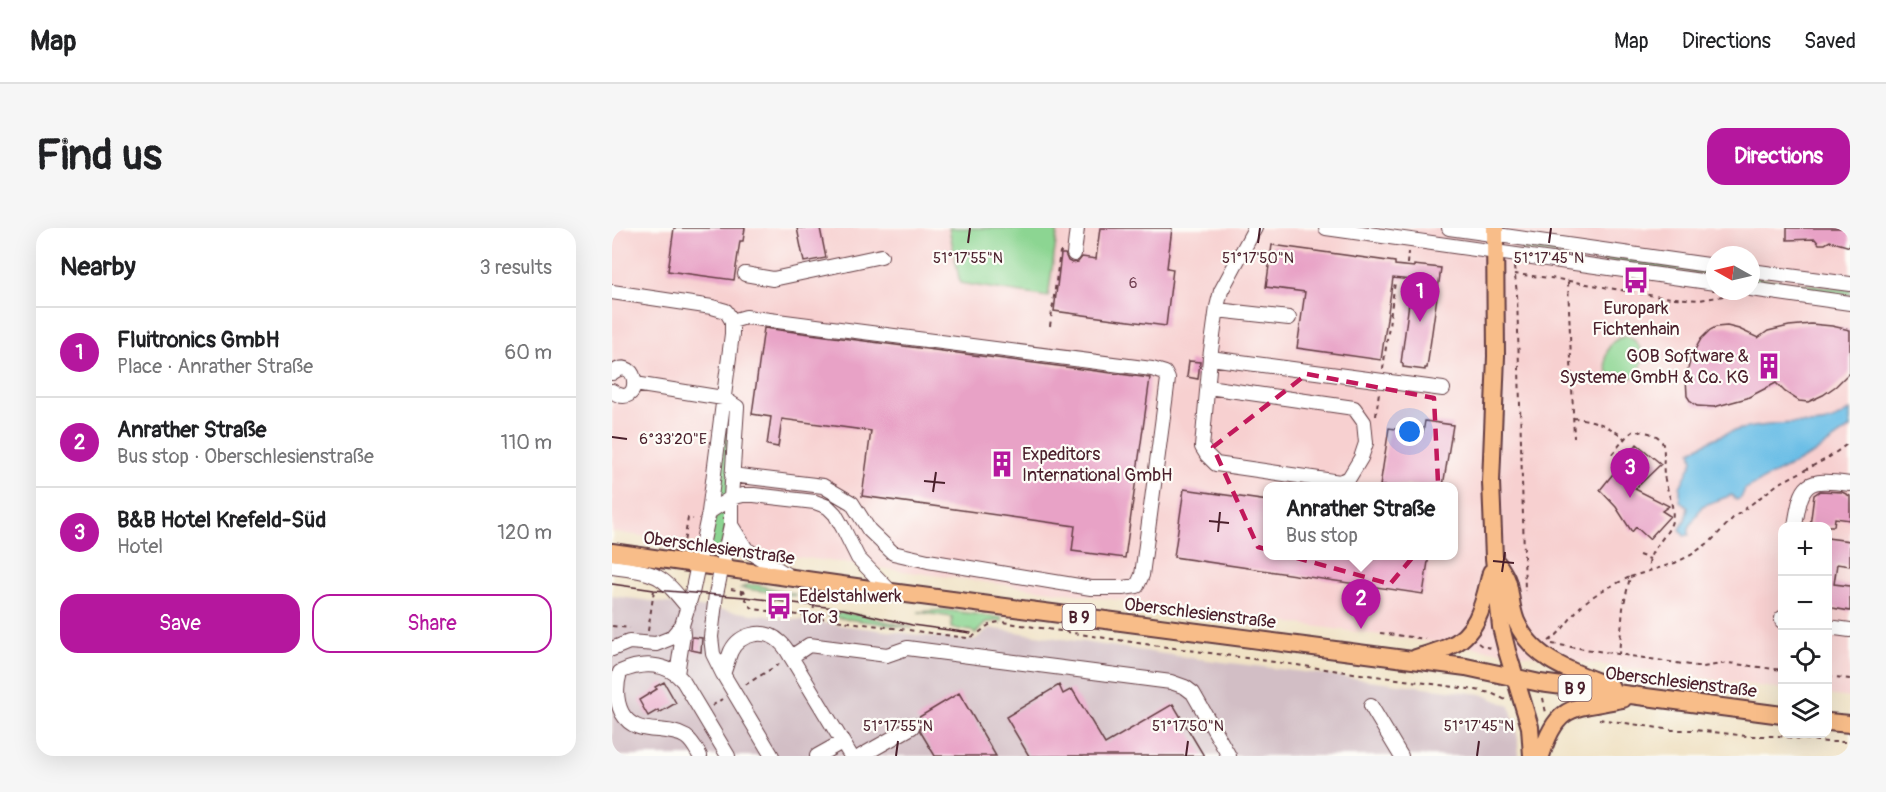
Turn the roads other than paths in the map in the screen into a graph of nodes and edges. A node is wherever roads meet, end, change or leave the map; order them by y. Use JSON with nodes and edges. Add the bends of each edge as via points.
{"nodes":[{"id":1,"x":1077,"y":228,"type":"edge"},
{"id":2,"x":1255,"y":228,"type":"edge"},
{"id":3,"x":1326,"y":228,"type":"edge"},
{"id":4,"x":1449,"y":228,"type":"edge"},
{"id":5,"x":1495,"y":231,"type":"edge"},
{"id":6,"x":1495,"y":251,"type":"junction"},
{"id":7,"x":1074,"y":254,"type":"road end"},
{"id":8,"x":881,"y":255,"type":"dead end"},
{"id":9,"x":1706,"y":265,"type":"edge"},
{"id":10,"x":1760,"y":272,"type":"edge"},
{"id":11,"x":745,"y":274,"type":"dead end"},
{"id":12,"x":1706,"y":282,"type":"edge"},
{"id":13,"x":1850,"y":284,"type":"edge"},
{"id":14,"x":612,"y":292,"type":"edge"},
{"id":15,"x":1760,"y":293,"type":"edge"},
{"id":16,"x":1850,"y":303,"type":"edge"},
{"id":17,"x":1217,"y":310,"type":"junction"},
{"id":18,"x":1289,"y":318,"type":"dead end"},
{"id":19,"x":732,"y":321,"type":"junction"},
{"id":20,"x":1210,"y":358,"type":"junction"},
{"id":21,"x":612,"y":373,"type":"edge"},
{"id":22,"x":635,"y":384,"type":"junction"},
{"id":23,"x":1208,"y":387,"type":"junction"},
{"id":24,"x":1443,"y":389,"type":"dead end"},
{"id":25,"x":612,"y":391,"type":"edge"},
{"id":26,"x":723,"y":398,"type":"junction"},
{"id":27,"x":732,"y":475,"type":"junction"},
{"id":28,"x":1850,"y":484,"type":"edge"},
{"id":29,"x":730,"y":498,"type":"junction"},
{"id":30,"x":709,"y":512,"type":"junction"},
{"id":31,"x":1796,"y":522,"type":"edge"},
{"id":32,"x":731,"y":525,"type":"junction"},
{"id":33,"x":612,"y":552,"type":"edge"},
{"id":34,"x":1494,"y":558,"type":"junction"},
{"id":35,"x":699,"y":564,"type":"junction"},
{"id":36,"x":612,"y":567,"type":"edge"},
{"id":37,"x":721,"y":568,"type":"junction"},
{"id":38,"x":792,"y":578,"type":"junction"},
{"id":39,"x":891,"y":592,"type":"junction"},
{"id":40,"x":688,"y":608,"type":"junction"},
{"id":41,"x":682,"y":625,"type":"junction"},
{"id":42,"x":1832,"y":628,"type":"edge"},
{"id":43,"x":1850,"y":630,"type":"edge"},
{"id":44,"x":612,"y":649,"type":"edge"},
{"id":45,"x":791,"y":657,"type":"junction"},
{"id":46,"x":1410,"y":660,"type":"junction"},
{"id":47,"x":677,"y":674,"type":"junction"},
{"id":48,"x":723,"y":674,"type":"junction"},
{"id":49,"x":1516,"y":678,"type":"junction"},
{"id":50,"x":1635,"y":697,"type":"junction"},
{"id":51,"x":1371,"y":705,"type":"dead end"},
{"id":52,"x":1778,"y":715,"type":"edge"},
{"id":53,"x":1832,"y":722,"type":"edge"},
{"id":54,"x":1850,"y":724,"type":"edge"},
{"id":55,"x":912,"y":727,"type":"dead end"},
{"id":56,"x":842,"y":742,"type":"junction"},
{"id":57,"x":700,"y":756,"type":"edge"},
{"id":58,"x":728,"y":756,"type":"edge"},
{"id":59,"x":772,"y":756,"type":"edge"},
{"id":60,"x":817,"y":756,"type":"edge"},
{"id":61,"x":851,"y":756,"type":"edge"},
{"id":62,"x":861,"y":756,"type":"edge"},
{"id":63,"x":1229,"y":756,"type":"edge"},
{"id":64,"x":1401,"y":756,"type":"edge"},
{"id":65,"x":1532,"y":756,"type":"edge"},
{"id":66,"x":1541,"y":756,"type":"edge"}],
"edges":[{"from":1,"to":7,"type":"street"},
{"from":2,"to":17,"type":"street","via":[[1221,291]]},
{"from":3,"to":6,"type":"street"},
{"from":4,"to":5,"type":"street"},
{"from":5,"to":6,"type":"main road"},
{"from":5,"to":9,"type":"street"},
{"from":6,"to":12,"type":"street"},
{"from":6,"to":34,"type":"main road","via":[[1491,482]]},
{"from":8,"to":11,"type":"street","via":[[773,279]]},
{"from":10,"to":13,"type":"street"},
{"from":14,"to":19,"type":"street","via":[[712,306],[726,311]]},
{"from":15,"to":16,"type":"street"},
{"from":17,"to":18,"type":"street"},
{"from":17,"to":20,"type":"street"},
{"from":19,"to":26,"type":"street"},
{"from":19,"to":27,"type":"street","via":[[746,317],[1152,369],[1165,373],[1168,379],[1143,574],[1137,586],[1091,588],[893,552],[869,530],[852,503],[823,486]]},
{"from":20,"to":23,"type":"street"},
{"from":20,"to":24,"type":"street"},
{"from":21,"to":22,"type":"street","via":[[625,369],[631,372]]},
{"from":22,"to":25,"type":"street","via":[[625,395]]},
{"from":22,"to":26,"type":"street"},
{"from":23,"to":23,"type":"street","via":[[1203,447],[1216,464],[1340,482],[1349,478],[1361,458],[1366,443],[1364,422],[1354,408]]},
{"from":26,"to":27,"type":"street","via":[[736,407]]},
{"from":26,"to":30,"type":"street"},
{"from":27,"to":29,"type":"street"},
{"from":28,"to":31,"type":"street","via":[[1813,482],[1804,489]]},
{"from":29,"to":30,"type":"street"},
{"from":29,"to":32,"type":"street"},
{"from":29,"to":39,"type":"street","via":[[754,495],[828,507],[858,558]]},
{"from":30,"to":35,"type":"street"},
{"from":32,"to":37,"type":"street"},
{"from":32,"to":38,"type":"street","via":[[746,549]]},
{"from":33,"to":35,"type":"main road","name":"Oberschlesienstraße","number":"B 9"},
{"from":34,"to":46,"type":"main road","via":[[1482,608],[1467,634],[1449,647]]},
{"from":34,"to":49,"type":"main road","via":[[1501,627]]},
{"from":34,"to":50,"type":"main road","number":"B 9","via":[[1508,582],[1516,621],[1539,653],[1558,666]]},
{"from":35,"to":37,"type":"main road","name":"Oberschlesienstraße","number":"B 9"},
{"from":35,"to":40,"type":"street"},
{"from":36,"to":40,"type":"street","via":[[657,576],[667,582]]},
{"from":37,"to":38,"type":"main road","name":"Oberschlesienstraße","number":"B 9"},
{"from":37,"to":48,"type":"street","via":[[711,637],[713,654]]},
{"from":38,"to":39,"type":"main road","name":"Oberschlesienstraße","number":"B 9"},
{"from":39,"to":46,"type":"main road","name":"Oberschlesienstraße","number":"B 9"},
{"from":40,"to":41,"type":"street"},
{"from":41,"to":44,"type":"street","via":[[671,638],[656,644],[629,642]]},
{"from":41,"to":47,"type":"street"},
{"from":42,"to":43,"type":"street"},
{"from":45,"to":48,"type":"street","via":[[782,642],[772,636],[749,635],[731,651]]},
{"from":45,"to":56,"type":"street"},
{"from":45,"to":63,"type":"street","via":[[809,645],[887,655],[907,648],[1171,682],[1192,693]]},
{"from":46,"to":49,"type":"main road","name":"Oberschlesienstraße","number":"B 9"},
{"from":47,"to":57,"type":"street","via":[[650,665],[620,672],[616,686],[618,706],[627,721],[638,727],[685,737]]},
{"from":47,"to":58,"type":"street"},
{"from":48,"to":59,"type":"street"},
{"from":49,"to":50,"type":"main road","name":"Oberschlesienstraße","number":"B 9"},
{"from":49,"to":65,"type":"main road","via":[[1530,727]]},
{"from":50,"to":52,"type":"main road","name":"Oberschlesienstraße","number":"B 9"},
{"from":50,"to":66,"type":"main road","via":[[1567,712],[1547,734]]},
{"from":51,"to":64,"type":"street"},
{"from":53,"to":54,"type":"main road"},
{"from":55,"to":62,"type":"street"},
{"from":56,"to":60,"type":"street"},
{"from":56,"to":61,"type":"street"}]}
